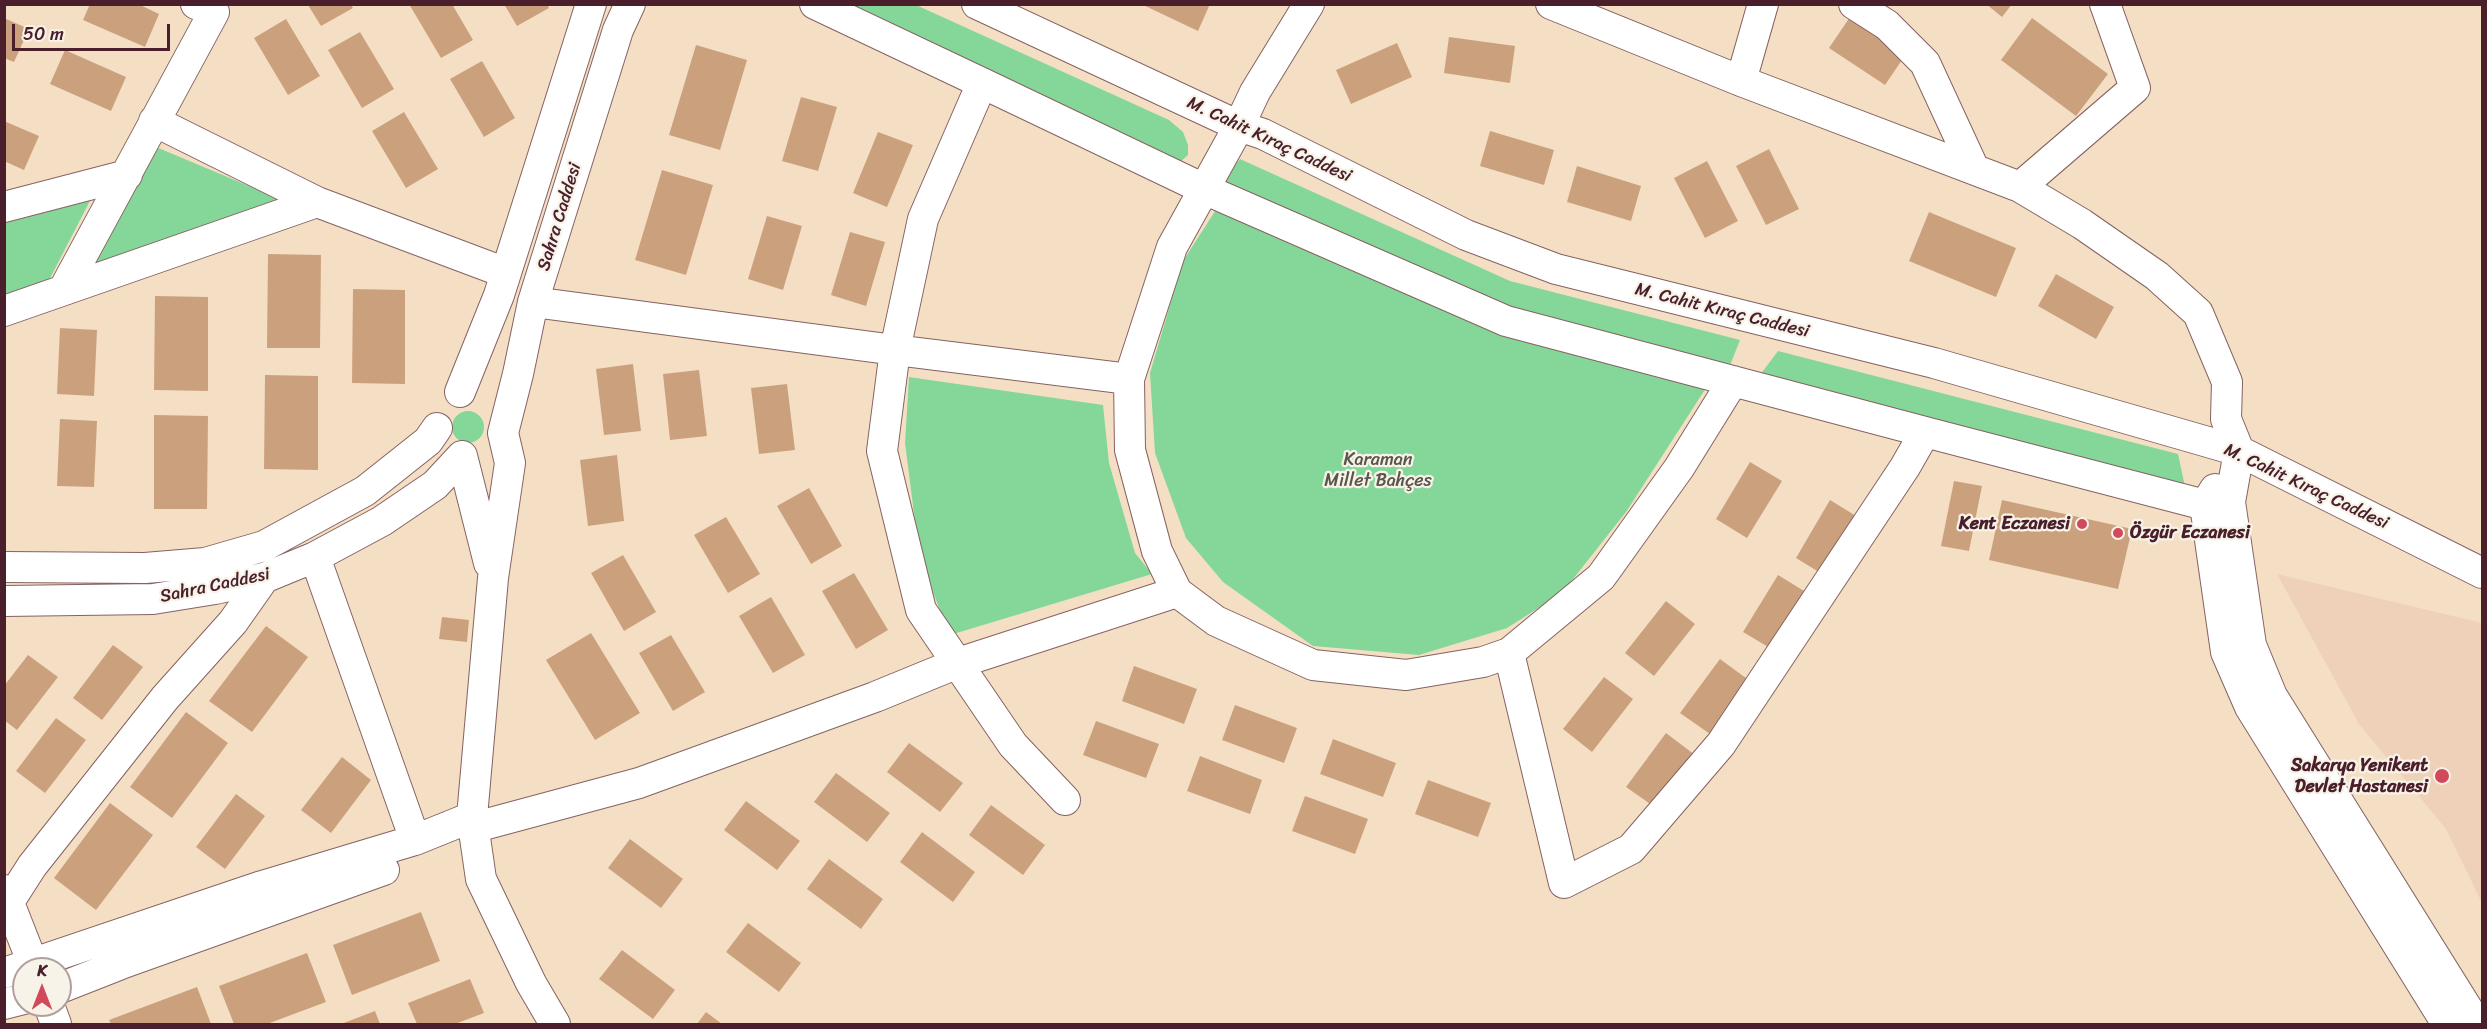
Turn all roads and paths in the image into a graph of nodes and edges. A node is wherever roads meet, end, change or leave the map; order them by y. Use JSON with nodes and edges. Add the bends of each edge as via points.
{"nodes":[{"id":1,"x":591,"y":4,"type":"edge"},
{"id":2,"x":630,"y":4,"type":"edge"},
{"id":3,"x":815,"y":4,"type":"edge"},
{"id":4,"x":977,"y":4,"type":"edge"},
{"id":5,"x":1309,"y":4,"type":"edge"},
{"id":6,"x":1551,"y":4,"type":"edge"},
{"id":7,"x":1763,"y":4,"type":"edge"},
{"id":8,"x":1854,"y":4,"type":"edge"},
{"id":9,"x":2105,"y":4,"type":"edge"},
{"id":10,"x":209,"y":7,"type":"edge"},
{"id":11,"x":1021,"y":14,"type":"edge"},
{"id":12,"x":1741,"y":81,"type":"junction"},
{"id":13,"x":982,"y":83,"type":"junction"},
{"id":14,"x":154,"y":121,"type":"junction"},
{"id":15,"x":1239,"y":126,"type":"junction"},
{"id":16,"x":1974,"y":169,"type":"junction"},
{"id":17,"x":127,"y":175,"type":"junction"},
{"id":18,"x":2020,"y":187,"type":"junction"},
{"id":19,"x":1204,"y":189,"type":"junction"},
{"id":20,"x":317,"y":202,"type":"junction"},
{"id":21,"x":4,"y":207,"type":"edge"},
{"id":22,"x":506,"y":273,"type":"junction"},
{"id":23,"x":64,"y":289,"type":"junction"},
{"id":24,"x":533,"y":302,"type":"junction"},
{"id":25,"x":4,"y":311,"type":"edge"},
{"id":26,"x":895,"y":350,"type":"junction"},
{"id":27,"x":1129,"y":379,"type":"junction"},
{"id":28,"x":1733,"y":381,"type":"junction"},
{"id":29,"x":460,"y":392,"type":"junction"},
{"id":30,"x":437,"y":428,"type":"junction"},
{"id":31,"x":1925,"y":432,"type":"junction"},
{"id":32,"x":503,"y":433,"type":"junction"},
{"id":33,"x":2239,"y":452,"type":"junction"},
{"id":34,"x":462,"y":456,"type":"junction"},
{"id":35,"x":2205,"y":505,"type":"junction"},
{"id":36,"x":315,"y":557,"type":"junction"},
{"id":37,"x":4,"y":567,"type":"edge"},
{"id":38,"x":2482,"y":573,"type":"edge"},
{"id":39,"x":264,"y":578,"type":"junction"},
{"id":40,"x":493,"y":578,"type":"junction"},
{"id":41,"x":1177,"y":592,"type":"junction"},
{"id":42,"x":4,"y":601,"type":"edge"},
{"id":43,"x":1509,"y":653,"type":"junction"},
{"id":44,"x":958,"y":663,"type":"junction"},
{"id":45,"x":1065,"y":800,"type":"dead end"},
{"id":46,"x":473,"y":828,"type":"junction"},
{"id":47,"x":415,"y":840,"type":"junction"},
{"id":48,"x":7,"y":896,"type":"edge"},
{"id":49,"x":30,"y":957,"type":"edge"},
{"id":50,"x":62,"y":957,"type":"edge"},
{"id":51,"x":72,"y":983,"type":"edge"},
{"id":52,"x":555,"y":1024,"type":"edge"},
{"id":53,"x":2447,"y":1024,"type":"edge"},
{"id":54,"x":2477,"y":1024,"type":"edge"}],
"edges":[{"from":1,"to":22,"type":"street","name":"Sahra Caddesi"},
{"from":2,"to":24,"type":"street","name":"Sahra Caddesi","via":[[618,30]]},
{"from":3,"to":13,"type":"street"},
{"from":4,"to":11,"type":"street","name":"M. Cahit Kıraç Caddesi"},
{"from":5,"to":15,"type":"street","via":[[1255,92]]},
{"from":6,"to":12,"type":"street"},
{"from":7,"to":12,"type":"street"},
{"from":8,"to":16,"type":"street","via":[[1887,25],[1925,63]]},
{"from":9,"to":18,"type":"street","via":[[2136,88]]},
{"from":10,"to":14,"type":"street"},
{"from":11,"to":15,"type":"street","name":"M. Cahit Kıraç Caddesi"},
{"from":12,"to":16,"type":"street"},
{"from":13,"to":19,"type":"street"},
{"from":13,"to":26,"type":"street","via":[[923,219]]},
{"from":14,"to":17,"type":"street"},
{"from":14,"to":20,"type":"street"},
{"from":15,"to":19,"type":"street"},
{"from":15,"to":33,"type":"street","name":"M. Cahit Kıraç Caddesi","via":[[1263,134],[1466,235],[1556,268],[1934,363]]},
{"from":16,"to":18,"type":"street"},
{"from":17,"to":21,"type":"street"},
{"from":17,"to":23,"type":"street"},
{"from":18,"to":33,"type":"street","via":[[2157,276],[2198,313],[2227,382],[2226,419]]},
{"from":19,"to":27,"type":"street","via":[[1172,247]]},
{"from":19,"to":28,"type":"street","via":[[1506,321]]},
{"from":20,"to":22,"type":"street"},
{"from":20,"to":23,"type":"street"},
{"from":22,"to":29,"type":"street","name":"Sahra Caddesi"},
{"from":23,"to":25,"type":"street"},
{"from":24,"to":26,"type":"street"},
{"from":24,"to":32,"type":"street","name":"Sahra Caddesi"},
{"from":26,"to":27,"type":"street"},
{"from":26,"to":44,"type":"street","via":[[882,451],[921,610]]},
{"from":27,"to":41,"type":"street","via":[[1130,450],[1157,551]]},
{"from":28,"to":31,"type":"street"},
{"from":28,"to":43,"type":"street","via":[[1679,468],[1601,576]]},
{"from":29,"to":30,"type":"street","name":"Sahra Caddesi","via":[[442,406]]},
{"from":29,"to":32,"type":"street","via":[[490,396],[502,412]]},
{"from":30,"to":34,"type":"street","via":[[445,446]]},
{"from":30,"to":37,"type":"street","name":"Sahra Caddesi","via":[[428,441],[365,491],[264,546],[205,563]]},
{"from":31,"to":35,"type":"street"},
{"from":31,"to":43,"type":"street","via":[[1721,744],[1631,849],[1564,884]]},
{"from":32,"to":34,"type":"street","name":"Sahra Caddesi","via":[[491,450],[482,455]]},
{"from":32,"to":40,"type":"street","via":[[510,463]]},
{"from":33,"to":35,"type":"street"},
{"from":33,"to":38,"type":"street","name":"M. Cahit Kıraç Caddesi"},
{"from":33,"to":54,"type":"street","via":[[2230,502],[2251,645],[2272,696]]},
{"from":34,"to":36,"type":"street","name":"Sahra Caddesi","via":[[435,485],[382,521]]},
{"from":34,"to":40,"type":"street"},
{"from":35,"to":53,"type":"street","via":[[2226,652],[2250,707]]},
{"from":36,"to":39,"type":"street","name":"Sahra Caddesi"},
{"from":36,"to":47,"type":"street"},
{"from":39,"to":42,"type":"street","name":"Sahra Caddesi","via":[[153,599]]},
{"from":39,"to":48,"type":"street","via":[[233,622],[165,698]]},
{"from":40,"to":46,"type":"street"},
{"from":41,"to":43,"type":"street","via":[[1216,621],[1313,665],[1406,675],[1483,662]]},
{"from":41,"to":44,"type":"street"},
{"from":44,"to":45,"type":"street","via":[[1013,745]]},
{"from":44,"to":46,"type":"street","via":[[639,783]]},
{"from":46,"to":47,"type":"street"},
{"from":46,"to":51,"type":"street"},
{"from":46,"to":52,"type":"street","via":[[481,879]]},
{"from":47,"to":50,"type":"street","via":[[262,886]]},
{"from":48,"to":49,"type":"street"}]}
